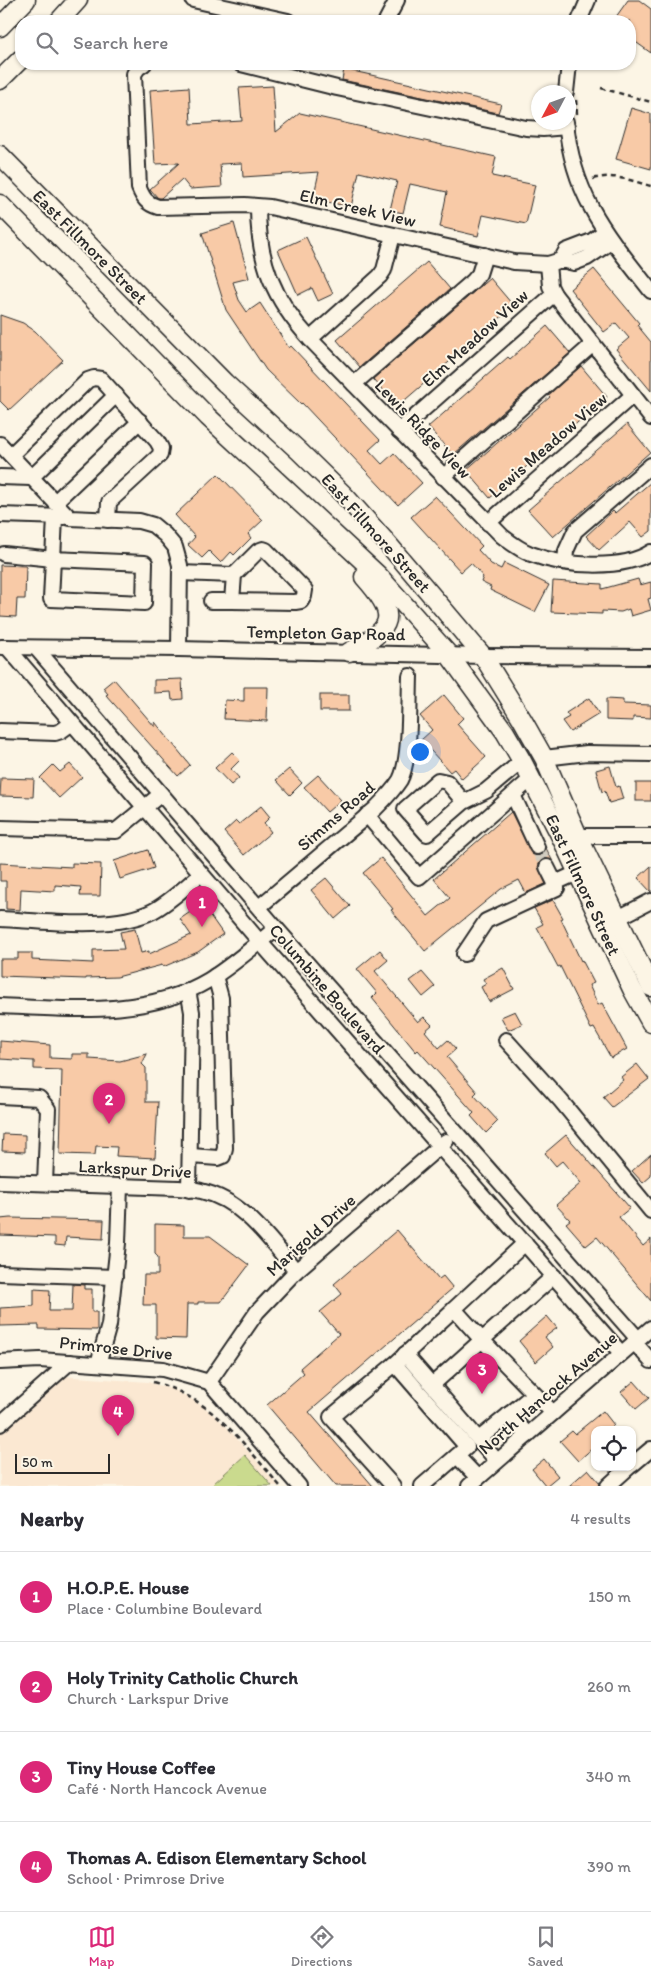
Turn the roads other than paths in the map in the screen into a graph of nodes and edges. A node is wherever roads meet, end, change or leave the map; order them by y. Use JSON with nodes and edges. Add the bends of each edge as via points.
{"nodes":[{"id":1,"x":26,"y":0,"type":"edge"},
{"id":2,"x":78,"y":0,"type":"edge"},
{"id":3,"x":193,"y":0,"type":"edge"},
{"id":4,"x":588,"y":0,"type":"edge"},
{"id":5,"x":394,"y":1,"type":"edge"},
{"id":6,"x":64,"y":15,"type":"edge"},
{"id":7,"x":261,"y":15,"type":"edge"},
{"id":8,"x":388,"y":15,"type":"edge"},
{"id":9,"x":582,"y":15,"type":"edge"},
{"id":10,"x":0,"y":27,"type":"edge"},
{"id":11,"x":15,"y":65,"type":"edge"},
{"id":12,"x":137,"y":70,"type":"edge"},
{"id":13,"x":265,"y":70,"type":"edge"},
{"id":14,"x":569,"y":70,"type":"edge"},
{"id":15,"x":0,"y":80,"type":"edge"},
{"id":16,"x":570,"y":85,"type":"edge"},
{"id":17,"x":531,"y":128,"type":"edge"},
{"id":18,"x":569,"y":130,"type":"edge"},
{"id":19,"x":0,"y":155,"type":"edge"},
{"id":20,"x":0,"y":204,"type":"edge"},
{"id":21,"x":258,"y":206,"type":"junction"},
{"id":22,"x":393,"y":235,"type":"junction"},
{"id":23,"x":608,"y":237,"type":"junction"},
{"id":24,"x":485,"y":255,"type":"junction"},
{"id":25,"x":554,"y":262,"type":"junction"},
{"id":26,"x":651,"y":291,"type":"edge"},
{"id":27,"x":554,"y":294,"type":"junction"},
{"id":28,"x":310,"y":339,"type":"junction"},
{"id":29,"x":593,"y":344,"type":"junction"},
{"id":30,"x":354,"y":384,"type":"junction"},
{"id":31,"x":116,"y":395,"type":"junction"},
{"id":32,"x":633,"y":395,"type":"junction"},
{"id":33,"x":651,"y":418,"type":"edge"},
{"id":34,"x":140,"y":421,"type":"junction"},
{"id":35,"x":399,"y":431,"type":"junction"},
{"id":36,"x":0,"y":444,"type":"edge"},
{"id":37,"x":11,"y":455,"type":"junction"},
{"id":38,"x":651,"y":465,"type":"edge"},
{"id":39,"x":0,"y":477,"type":"edge"},
{"id":40,"x":443,"y":477,"type":"junction"},
{"id":41,"x":31,"y":478,"type":"junction"},
{"id":42,"x":55,"y":502,"type":"junction"},
{"id":43,"x":0,"y":515,"type":"edge"},
{"id":44,"x":55,"y":517,"type":"junction"},
{"id":45,"x":70,"y":518,"type":"junction"},
{"id":46,"x":108,"y":520,"type":"junction"},
{"id":47,"x":488,"y":523,"type":"junction"},
{"id":48,"x":329,"y":528,"type":"junction"},
{"id":49,"x":651,"y":552,"type":"edge"},
{"id":50,"x":4,"y":554,"type":"dead end"},
{"id":51,"x":54,"y":559,"type":"junction"},
{"id":52,"x":565,"y":562,"type":"junction"},
{"id":53,"x":180,"y":573,"type":"junction"},
{"id":54,"x":234,"y":575,"type":"junction"},
{"id":55,"x":211,"y":601,"type":"dead end"},
{"id":56,"x":232,"y":601,"type":"junction"},
{"id":57,"x":3,"y":647,"type":"edge"},
{"id":58,"x":36,"y":648,"type":"junction"},
{"id":59,"x":179,"y":649,"type":"junction"},
{"id":60,"x":349,"y":652,"type":"junction"},
{"id":61,"x":449,"y":655,"type":"junction"},
{"id":62,"x":482,"y":656,"type":"junction"},
{"id":63,"x":651,"y":657,"type":"edge"},
{"id":64,"x":410,"y":676,"type":"dead end"},
{"id":65,"x":72,"y":723,"type":"junction"},
{"id":66,"x":0,"y":731,"type":"edge"},
{"id":67,"x":651,"y":754,"type":"edge"},
{"id":68,"x":544,"y":758,"type":"junction"},
{"id":69,"x":522,"y":760,"type":"junction"},
{"id":70,"x":531,"y":779,"type":"junction"},
{"id":71,"x":161,"y":794,"type":"junction"},
{"id":72,"x":513,"y":795,"type":"junction"},
{"id":73,"x":464,"y":802,"type":"dead end"},
{"id":74,"x":145,"y":808,"type":"junction"},
{"id":75,"x":367,"y":815,"type":"junction"},
{"id":76,"x":0,"y":828,"type":"edge"},
{"id":77,"x":578,"y":836,"type":"junction"},
{"id":78,"x":651,"y":836,"type":"edge"},
{"id":79,"x":537,"y":847,"type":"tunnel mouth"},
{"id":80,"x":547,"y":867,"type":"tunnel mouth"},
{"id":81,"x":577,"y":873,"type":"junction"},
{"id":82,"x":202,"y":874,"type":"junction"},
{"id":83,"x":555,"y":883,"type":"junction"},
{"id":84,"x":651,"y":901,"type":"edge"},
{"id":85,"x":259,"y":907,"type":"junction"},
{"id":86,"x":618,"y":918,"type":"junction"},
{"id":87,"x":0,"y":919,"type":"edge"},
{"id":88,"x":276,"y":928,"type":"junction"},
{"id":89,"x":260,"y":942,"type":"junction"},
{"id":90,"x":464,"y":954,"type":"dead end"},
{"id":91,"x":215,"y":976,"type":"junction"},
{"id":92,"x":651,"y":987,"type":"edge"},
{"id":93,"x":188,"y":990,"type":"junction"},
{"id":94,"x":0,"y":1006,"type":"edge"},
{"id":95,"x":651,"y":1024,"type":"edge"},
{"id":96,"x":506,"y":1040,"type":"dead end"},
{"id":97,"x":0,"y":1096,"type":"edge"},
{"id":98,"x":455,"y":1133,"type":"junction"},
{"id":99,"x":441,"y":1146,"type":"junction"},
{"id":100,"x":191,"y":1156,"type":"junction"},
{"id":101,"x":0,"y":1182,"type":"edge"},
{"id":102,"x":45,"y":1183,"type":"junction"},
{"id":103,"x":120,"y":1186,"type":"junction"},
{"id":104,"x":189,"y":1190,"type":"junction"},
{"id":105,"x":651,"y":1210,"type":"edge"},
{"id":106,"x":525,"y":1243,"type":"junction"},
{"id":107,"x":296,"y":1271,"type":"junction"},
{"id":108,"x":0,"y":1273,"type":"edge"},
{"id":109,"x":554,"y":1276,"type":"junction"},
{"id":110,"x":115,"y":1277,"type":"junction"},
{"id":111,"x":454,"y":1309,"type":"junction"},
{"id":112,"x":651,"y":1328,"type":"edge"},
{"id":113,"x":482,"y":1340,"type":"junction"},
{"id":114,"x":636,"y":1340,"type":"junction"},
{"id":115,"x":621,"y":1353,"type":"junction"},
{"id":116,"x":400,"y":1359,"type":"junction"},
{"id":117,"x":651,"y":1361,"type":"edge"},
{"id":118,"x":0,"y":1362,"type":"edge"},
{"id":119,"x":70,"y":1362,"type":"junction"},
{"id":120,"x":98,"y":1364,"type":"junction"},
{"id":121,"x":209,"y":1382,"type":"junction"},
{"id":122,"x":432,"y":1385,"type":"junction"},
{"id":123,"x":534,"y":1394,"type":"junction"},
{"id":124,"x":553,"y":1413,"type":"junction"},
{"id":125,"x":509,"y":1414,"type":"junction"},
{"id":126,"x":0,"y":1424,"type":"edge"},
{"id":127,"x":528,"y":1435,"type":"junction"},
{"id":128,"x":468,"y":1447,"type":"junction"},
{"id":129,"x":651,"y":1449,"type":"edge"},
{"id":130,"x":497,"y":1461,"type":"junction"},
{"id":131,"x":636,"y":1462,"type":"edge"},
{"id":132,"x":625,"y":1471,"type":"edge"},
{"id":133,"x":473,"y":1482,"type":"edge"},
{"id":134,"x":425,"y":1485,"type":"edge"},
{"id":135,"x":299,"y":1486,"type":"edge"},
{"id":136,"x":393,"y":1486,"type":"edge"},
{"id":137,"x":608,"y":1486,"type":"edge"}],
"edges":[{"from":1,"to":10,"type":"main road"},
{"from":2,"to":6,"type":"main road"},
{"from":3,"to":7,"type":"street"},
{"from":4,"to":9,"type":"street"},
{"from":5,"to":8,"type":"street"},
{"from":11,"to":15,"type":"main road"},
{"from":12,"to":21,"type":"street","name":"Elm Creek View","via":[[134,74],[140,188],[146,201],[158,207]]},
{"from":13,"to":17,"type":"street"},
{"from":14,"to":16,"type":"street"},
{"from":18,"to":23,"type":"street","via":[[568,143],[575,172]]},
{"from":19,"to":62,"type":"main road","name":"East Fillmore Street","via":[[219,376],[344,495]]},
{"from":20,"to":48,"type":"main road","name":"East Fillmore Street","via":[[208,417]]},
{"from":21,"to":22,"type":"street","name":"Elm Creek View"},
{"from":21,"to":28,"type":"street","name":"Lewis Ridge View","via":[[258,230],[268,275],[287,311]]},
{"from":22,"to":24,"type":"street","name":"Elm Creek View"},
{"from":22,"to":28,"type":"street","via":[[380,276]]},
{"from":23,"to":25,"type":"street","name":"Elm Creek View","via":[[598,251],[574,262]]},
{"from":23,"to":26,"type":"street"},
{"from":24,"to":25,"type":"street","name":"Elm Creek View","via":[[514,262]]},
{"from":24,"to":30,"type":"street","via":[[479,274],[473,281]]},
{"from":25,"to":27,"type":"street","via":[[550,286]]},
{"from":27,"to":29,"type":"street"},
{"from":27,"to":35,"type":"street","name":"Elm Meadow View"},
{"from":28,"to":30,"type":"street","name":"Lewis Ridge View"},
{"from":29,"to":32,"type":"street"},
{"from":29,"to":40,"type":"street"},
{"from":30,"to":35,"type":"street","name":"Lewis Ridge View"},
{"from":31,"to":34,"type":"street"},
{"from":31,"to":37,"type":"street","via":[[101,379],[88,380]]},
{"from":31,"to":41,"type":"street"},
{"from":32,"to":33,"type":"street"},
{"from":32,"to":47,"type":"street","name":"Lewis Meadow View"},
{"from":34,"to":42,"type":"street"},
{"from":34,"to":46,"type":"street","via":[[157,441],[160,455],[109,502]]},
{"from":35,"to":40,"type":"street","name":"Lewis Ridge View"},
{"from":36,"to":37,"type":"street"},
{"from":37,"to":41,"type":"street"},
{"from":38,"to":52,"type":"street","via":[[575,531]]},
{"from":39,"to":41,"type":"street"},
{"from":40,"to":47,"type":"street","name":"Lewis Ridge View"},
{"from":41,"to":42,"type":"street"},
{"from":42,"to":45,"type":"street"},
{"from":43,"to":44,"type":"street"},
{"from":44,"to":45,"type":"street"},
{"from":44,"to":51,"type":"street"},
{"from":45,"to":46,"type":"street"},
{"from":46,"to":53,"type":"street","via":[[153,525],[175,547]]},
{"from":47,"to":52,"type":"street","name":"Lewis Ridge View","via":[[530,554]]},
{"from":48,"to":60,"type":"main road","via":[[387,608],[388,617],[382,631],[371,641]]},
{"from":48,"to":61,"type":"main road","name":"East Fillmore Street","via":[[378,575]]},
{"from":49,"to":52,"type":"street","name":"Lewis Ridge View","via":[[609,564]]},
{"from":50,"to":51,"type":"street"},
{"from":51,"to":51,"type":"street","via":[[145,563],[144,603],[51,599]]},
{"from":53,"to":54,"type":"street"},
{"from":53,"to":59,"type":"street"},
{"from":54,"to":56,"type":"street"},
{"from":54,"to":56,"type":"street","via":[[262,549],[305,590],[301,601],[295,602]]},
{"from":55,"to":56,"type":"street"},
{"from":57,"to":58,"type":"street","name":"Templeton Gap Road"},
{"from":57,"to":65,"type":"street","name":"Columbine Boulevard"},
{"from":58,"to":59,"type":"street","name":"Templeton Gap Road"},
{"from":58,"to":71,"type":"street","name":"Columbine Boulevard"},
{"from":59,"to":60,"type":"street","name":"Templeton Gap Road"},
{"from":60,"to":61,"type":"street","name":"Templeton Gap Road"},
{"from":61,"to":62,"type":"street","name":"Templeton Gap Road"},
{"from":61,"to":69,"type":"main road","name":"East Fillmore Street"},
{"from":62,"to":63,"type":"street","name":"Templeton Gap Road"},
{"from":62,"to":68,"type":"main road","name":"East Fillmore Street"},
{"from":64,"to":75,"type":"street","name":"Simms Road","via":[[406,762],[392,791]]},
{"from":65,"to":66,"type":"street","via":[[55,733]]},
{"from":65,"to":74,"type":"street","name":"Columbine Boulevard"},
{"from":67,"to":68,"type":"street","via":[[587,753]]},
{"from":68,"to":77,"type":"main road","name":"East Fillmore Street"},
{"from":69,"to":70,"type":"main road","name":"East Fillmore Street"},
{"from":69,"to":73,"type":"street","via":[[486,791]]},
{"from":70,"to":72,"type":"street"},
{"from":70,"to":81,"type":"main road","name":"East Fillmore Street"},
{"from":71,"to":74,"type":"street"},
{"from":71,"to":85,"type":"street","name":"Columbine Boulevard"},
{"from":72,"to":75,"type":"street","via":[[419,877]]},
{"from":72,"to":79,"type":"street"},
{"from":74,"to":76,"type":"street","via":[[116,831]]},
{"from":74,"to":82,"type":"street","name":"Columbine Boulevard"},
{"from":75,"to":85,"type":"street","name":"Simms Road"},
{"from":77,"to":78,"type":"street"},
{"from":77,"to":86,"type":"main road","name":"East Fillmore Street"},
{"from":80,"to":83,"type":"street"},
{"from":81,"to":83,"type":"street"},
{"from":81,"to":95,"type":"main road","name":"East Fillmore Street"},
{"from":82,"to":87,"type":"street","via":[[152,912],[128,920],[91,923]]},
{"from":82,"to":89,"type":"street","name":"Columbine Boulevard"},
{"from":83,"to":90,"type":"street","via":[[557,888],[486,921]]},
{"from":84,"to":86,"type":"street"},
{"from":85,"to":88,"type":"street","name":"Columbine Boulevard"},
{"from":86,"to":92,"type":"main road","name":"East Fillmore Street"},
{"from":88,"to":89,"type":"street"},
{"from":88,"to":98,"type":"street","name":"Columbine Boulevard"},
{"from":89,"to":91,"type":"street"},
{"from":89,"to":99,"type":"street","name":"Columbine Boulevard"},
{"from":91,"to":93,"type":"street"},
{"from":91,"to":100,"type":"street","via":[[221,998],[225,1148],[218,1158]]},
{"from":93,"to":94,"type":"street","via":[[157,1001],[102,1010]]},
{"from":93,"to":100,"type":"street","via":[[192,1012]]},
{"from":96,"to":105,"type":"street"},
{"from":97,"to":102,"type":"street","via":[[39,1098],[48,1108]]},
{"from":98,"to":99,"type":"street","name":"Marigold Drive"},
{"from":98,"to":114,"type":"street","name":"Columbine Boulevard"},
{"from":99,"to":106,"type":"street","name":"Columbine Boulevard"},
{"from":99,"to":107,"type":"street","name":"Marigold Drive"},
{"from":100,"to":104,"type":"street"},
{"from":101,"to":102,"type":"street","name":"Larkspur Drive"},
{"from":102,"to":103,"type":"street","name":"Larkspur Drive"},
{"from":103,"to":104,"type":"street","name":"Larkspur Drive"},
{"from":103,"to":110,"type":"street"},
{"from":104,"to":107,"type":"street","name":"Larkspur Drive","via":[[202,1191],[224,1200],[246,1215]]},
{"from":106,"to":109,"type":"street","name":"Columbine Boulevard"},
{"from":106,"to":111,"type":"street"},
{"from":107,"to":121,"type":"street","name":"Marigold Drive","via":[[257,1312]]},
{"from":108,"to":110,"type":"street"},
{"from":109,"to":113,"type":"street"},
{"from":109,"to":115,"type":"street","name":"Columbine Boulevard"},
{"from":110,"to":120,"type":"street","via":[[109,1325]]},
{"from":111,"to":113,"type":"street"},
{"from":111,"to":116,"type":"street"},
{"from":112,"to":114,"type":"street","name":"North Hancock Avenue"},
{"from":113,"to":122,"type":"street"},
{"from":113,"to":123,"type":"street"},
{"from":114,"to":115,"type":"street","name":"North Hancock Avenue"},
{"from":114,"to":117,"type":"street","name":"Columbine Boulevard"},
{"from":115,"to":124,"type":"street","name":"North Hancock Avenue"},
{"from":116,"to":122,"type":"street"},
{"from":116,"to":128,"type":"street"},
{"from":116,"to":136,"type":"street","via":[[332,1417]]},
{"from":118,"to":119,"type":"street","name":"Primrose Drive"},
{"from":119,"to":120,"type":"street","name":"Primrose Drive"},
{"from":119,"to":126,"type":"street"},
{"from":120,"to":121,"type":"street","name":"Primrose Drive","via":[[163,1369]]},
{"from":121,"to":135,"type":"street"},
{"from":122,"to":128,"type":"street"},
{"from":123,"to":124,"type":"street"},
{"from":123,"to":125,"type":"street"},
{"from":124,"to":127,"type":"street","name":"North Hancock Avenue"},
{"from":125,"to":127,"type":"street"},
{"from":125,"to":128,"type":"street"},
{"from":127,"to":130,"type":"street","name":"North Hancock Avenue"},
{"from":128,"to":130,"type":"street"},
{"from":128,"to":133,"type":"street"},
{"from":128,"to":134,"type":"street"},
{"from":129,"to":131,"type":"street"},
{"from":130,"to":133,"type":"street","name":"North Hancock Avenue"},
{"from":132,"to":137,"type":"street"}]}
